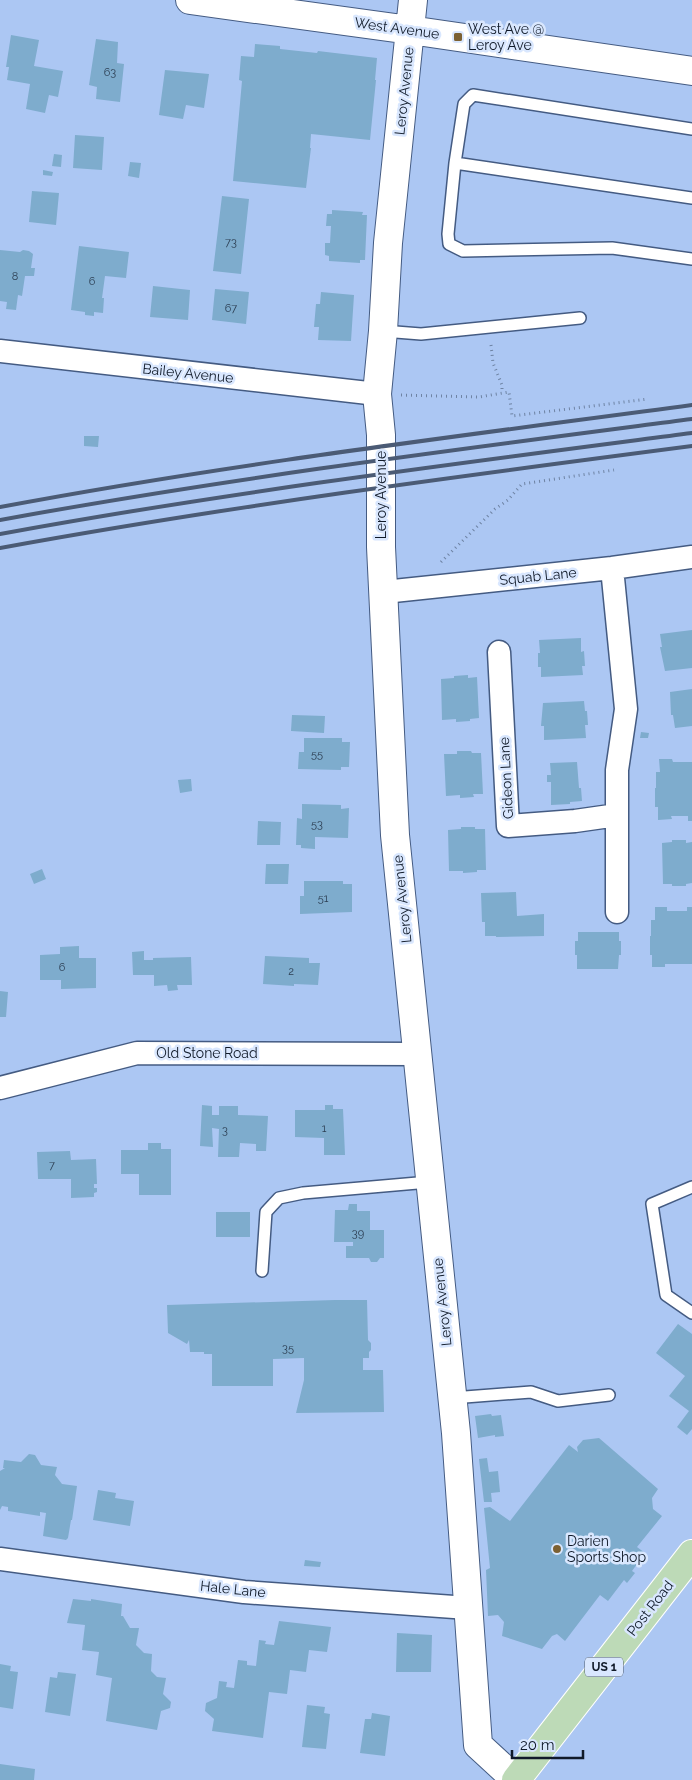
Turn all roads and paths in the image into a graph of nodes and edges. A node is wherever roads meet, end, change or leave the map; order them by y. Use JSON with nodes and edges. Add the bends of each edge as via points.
{"nodes":[{"id":1,"x":190,"y":0,"type":"edge"},
{"id":2,"x":412,"y":0,"type":"edge"},
{"id":3,"x":410,"y":30,"type":"junction"},
{"id":4,"x":692,"y":71,"type":"edge"},
{"id":5,"x":692,"y":129,"type":"edge"},
{"id":6,"x":456,"y":163,"type":"junction"},
{"id":7,"x":692,"y":198,"type":"edge"},
{"id":8,"x":692,"y":259,"type":"edge"},
{"id":9,"x":580,"y":318,"type":"dead end"},
{"id":10,"x":489,"y":327,"type":"junction"},
{"id":11,"x":383,"y":331,"type":"junction"},
{"id":12,"x":0,"y":352,"type":"edge"},
{"id":13,"x":502,"y":393,"type":"junction"},
{"id":14,"x":377,"y":394,"type":"junction"},
{"id":15,"x":648,"y":398,"type":"dead end"},
{"id":16,"x":614,"y":470,"type":"dead end"},
{"id":17,"x":692,"y":557,"type":"edge"},
{"id":18,"x":612,"y":568,"type":"junction"},
{"id":19,"x":432,"y":587,"type":"junction"},
{"id":20,"x":384,"y":592,"type":"junction"},
{"id":21,"x":499,"y":652,"type":"dead end"},
{"id":22,"x":617,"y":815,"type":"junction"},
{"id":23,"x":617,"y":912,"type":"dead end"},
{"id":24,"x":418,"y":1054,"type":"junction"},
{"id":25,"x":0,"y":1088,"type":"edge"},
{"id":26,"x":430,"y":1182,"type":"junction"},
{"id":27,"x":692,"y":1187,"type":"edge"},
{"id":28,"x":262,"y":1271,"type":"dead end"},
{"id":29,"x":692,"y":1313,"type":"edge"},
{"id":30,"x":609,"y":1395,"type":"dead end"},
{"id":31,"x":452,"y":1398,"type":"junction"},
{"id":32,"x":692,"y":1554,"type":"edge"},
{"id":33,"x":0,"y":1559,"type":"edge"},
{"id":34,"x":468,"y":1608,"type":"junction"},
{"id":35,"x":516,"y":1780,"type":"edge"}],
"edges":[{"from":1,"to":3,"type":"street","name":"West Avenue"},
{"from":2,"to":3,"type":"street","name":"Leroy Avenue"},
{"from":3,"to":4,"type":"street","name":"West Avenue"},
{"from":3,"to":11,"type":"street","name":"Leroy Avenue","via":[[388,243]]},
{"from":5,"to":6,"type":"lane","via":[[473,95],[464,104]]},
{"from":6,"to":7,"type":"lane"},
{"from":6,"to":8,"type":"lane","via":[[448,234],[449,244],[463,250],[612,248]]},
{"from":9,"to":10,"type":"lane"},
{"from":10,"to":11,"type":"lane","via":[[421,334]]},
{"from":10,"to":13,"type":"path","via":[[493,364]]},
{"from":11,"to":14,"type":"street","name":"Leroy Avenue"},
{"from":12,"to":14,"type":"street","name":"Bailey Avenue"},
{"from":13,"to":14,"type":"path","via":[[479,397]]},
{"from":13,"to":15,"type":"path","via":[[509,392],[512,416]]},
{"from":14,"to":20,"type":"street","name":"Leroy Avenue","via":[[381,435]]},
{"from":16,"to":19,"type":"path","via":[[522,484],[434,570]]},
{"from":17,"to":18,"type":"street","name":"Squab Lane"},
{"from":18,"to":19,"type":"street","name":"Squab Lane"},
{"from":18,"to":22,"type":"street","via":[[626,709],[617,770]]},
{"from":19,"to":20,"type":"street","name":"Squab Lane"},
{"from":20,"to":24,"type":"street","name":"Leroy Avenue","via":[[395,835]]},
{"from":21,"to":22,"type":"street","name":"Gideon Lane","via":[[508,826]]},
{"from":22,"to":23,"type":"street"},
{"from":24,"to":25,"type":"street","name":"Old Stone Road","via":[[137,1053]]},
{"from":24,"to":26,"type":"street","name":"Leroy Avenue"},
{"from":26,"to":28,"type":"lane","via":[[278,1198],[266,1212]]},
{"from":26,"to":31,"type":"street","name":"Leroy Avenue"},
{"from":27,"to":29,"type":"lane","via":[[652,1204],[666,1294]]},
{"from":30,"to":31,"type":"lane","via":[[558,1401],[531,1392]]},
{"from":31,"to":34,"type":"street","name":"Leroy Avenue"},
{"from":32,"to":35,"type":"main road","name":"Post Road","number":"US 1"},
{"from":33,"to":34,"type":"street","name":"Hale Lane","via":[[244,1592]]},
{"from":34,"to":35,"type":"street","name":"Leroy Avenue","via":[[478,1745]]}]}
